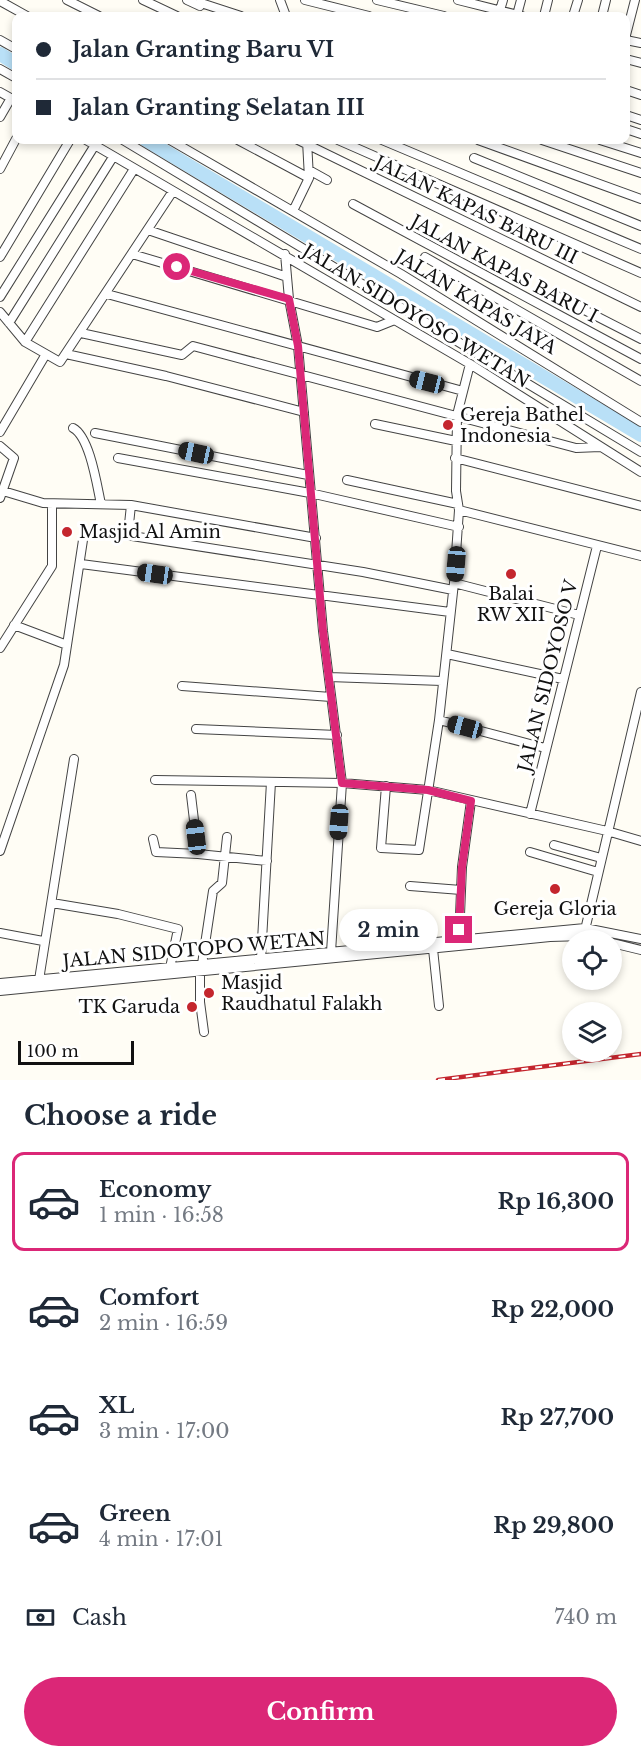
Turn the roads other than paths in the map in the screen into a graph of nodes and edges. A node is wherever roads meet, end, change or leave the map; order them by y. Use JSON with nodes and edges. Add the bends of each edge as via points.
{"nodes":[{"id":1,"x":67,"y":0,"type":"edge"},
{"id":2,"x":143,"y":0,"type":"edge"},
{"id":3,"x":187,"y":0,"type":"edge"},
{"id":4,"x":305,"y":0,"type":"edge"},
{"id":5,"x":377,"y":0,"type":"edge"},
{"id":6,"x":503,"y":0,"type":"edge"},
{"id":7,"x":635,"y":0,"type":"edge"},
{"id":8,"x":201,"y":1,"type":"edge"},
{"id":9,"x":464,"y":1,"type":"edge"},
{"id":10,"x":0,"y":2,"type":"edge"},
{"id":11,"x":501,"y":10,"type":"junction"},
{"id":12,"x":19,"y":12,"type":"edge"},
{"id":13,"x":91,"y":12,"type":"edge"},
{"id":14,"x":168,"y":12,"type":"edge"},
{"id":15,"x":230,"y":12,"type":"edge"},
{"id":16,"x":353,"y":12,"type":"edge"},
{"id":17,"x":427,"y":12,"type":"edge"},
{"id":18,"x":507,"y":12,"type":"edge"},
{"id":19,"x":630,"y":19,"type":"edge"},
{"id":20,"x":12,"y":102,"type":"edge"},
{"id":21,"x":0,"y":117,"type":"edge"},
{"id":22,"x":13,"y":144,"type":"edge"},
{"id":23,"x":68,"y":144,"type":"edge"},
{"id":24,"x":92,"y":144,"type":"edge"},
{"id":25,"x":130,"y":144,"type":"edge"},
{"id":26,"x":177,"y":144,"type":"edge"},
{"id":27,"x":246,"y":144,"type":"edge"},
{"id":28,"x":307,"y":144,"type":"edge"},
{"id":29,"x":311,"y":144,"type":"edge"},
{"id":30,"x":347,"y":144,"type":"edge"},
{"id":31,"x":392,"y":144,"type":"edge"},
{"id":32,"x":489,"y":144,"type":"edge"},
{"id":33,"x":554,"y":144,"type":"edge"},
{"id":34,"x":613,"y":144,"type":"edge"},
{"id":35,"x":95,"y":146,"type":"junction"},
{"id":36,"x":641,"y":153,"type":"edge"},
{"id":37,"x":114,"y":157,"type":"junction"},
{"id":38,"x":474,"y":158,"type":"dead end"},
{"id":39,"x":0,"y":169,"type":"edge"},
{"id":40,"x":134,"y":169,"type":"junction"},
{"id":41,"x":641,"y":173,"type":"edge"},
{"id":42,"x":309,"y":174,"type":"junction"},
{"id":43,"x":327,"y":180,"type":"dead end"},
{"id":44,"x":173,"y":191,"type":"junction"},
{"id":45,"x":641,"y":199,"type":"edge"},
{"id":46,"x":353,"y":204,"type":"dead end"},
{"id":47,"x":293,"y":211,"type":"junction"},
{"id":48,"x":641,"y":226,"type":"edge"},
{"id":49,"x":148,"y":230,"type":"junction"},
{"id":50,"x":641,"y":249,"type":"edge"},
{"id":51,"x":132,"y":254,"type":"junction"},
{"id":52,"x":285,"y":254,"type":"junction"},
{"id":53,"x":0,"y":257,"type":"edge"},
{"id":54,"x":425,"y":257,"type":"dead end"},
{"id":55,"x":641,"y":273,"type":"edge"},
{"id":56,"x":287,"y":277,"type":"junction"},
{"id":57,"x":106,"y":294,"type":"junction"},
{"id":58,"x":557,"y":296,"type":"dead end"},
{"id":59,"x":0,"y":297,"type":"edge"},
{"id":60,"x":289,"y":299,"type":"junction"},
{"id":61,"x":641,"y":308,"type":"edge"},
{"id":62,"x":0,"y":312,"type":"edge"},
{"id":63,"x":392,"y":321,"type":"junction"},
{"id":64,"x":9,"y":323,"type":"junction"},
{"id":65,"x":81,"y":333,"type":"junction"},
{"id":66,"x":641,"y":339,"type":"edge"},
{"id":67,"x":25,"y":342,"type":"junction"},
{"id":68,"x":298,"y":346,"type":"junction"},
{"id":69,"x":46,"y":354,"type":"junction"},
{"id":70,"x":66,"y":354,"type":"junction"},
{"id":71,"x":641,"y":359,"type":"edge"},
{"id":72,"x":470,"y":364,"type":"junction"},
{"id":73,"x":300,"y":375,"type":"junction"},
{"id":74,"x":641,"y":381,"type":"edge"},
{"id":75,"x":463,"y":391,"type":"junction"},
{"id":76,"x":304,"y":412,"type":"junction"},
{"id":77,"x":457,"y":415,"type":"junction"},
{"id":78,"x":641,"y":422,"type":"edge"},
{"id":79,"x":375,"y":424,"type":"dead end"},
{"id":80,"x":73,"y":428,"type":"dead end"},
{"id":81,"x":0,"y":432,"type":"edge"},
{"id":82,"x":95,"y":433,"type":"dead end"},
{"id":83,"x":456,"y":441,"type":"junction"},
{"id":84,"x":0,"y":446,"type":"edge"},
{"id":85,"x":600,"y":447,"type":"junction"},
{"id":86,"x":641,"y":452,"type":"edge"},
{"id":87,"x":118,"y":458,"type":"dead end"},
{"id":88,"x":455,"y":458,"type":"junction"},
{"id":89,"x":641,"y":472,"type":"edge"},
{"id":90,"x":308,"y":476,"type":"junction"},
{"id":91,"x":347,"y":480,"type":"dead end"},
{"id":92,"x":310,"y":493,"type":"junction"},
{"id":93,"x":1,"y":494,"type":"edge"},
{"id":94,"x":101,"y":504,"type":"junction"},
{"id":95,"x":52,"y":505,"type":"junction"},
{"id":96,"x":131,"y":505,"type":"junction"},
{"id":97,"x":641,"y":506,"type":"edge"},
{"id":98,"x":459,"y":507,"type":"junction"},
{"id":99,"x":459,"y":528,"type":"junction"},
{"id":100,"x":100,"y":531,"type":"dead end"},
{"id":101,"x":128,"y":534,"type":"junction"},
{"id":102,"x":316,"y":538,"type":"junction"},
{"id":103,"x":83,"y":540,"type":"dead end"},
{"id":104,"x":597,"y":546,"type":"junction"},
{"id":105,"x":641,"y":556,"type":"edge"},
{"id":106,"x":81,"y":564,"type":"junction"},
{"id":107,"x":319,"y":565,"type":"junction"},
{"id":108,"x":453,"y":586,"type":"junction"},
{"id":109,"x":321,"y":597,"type":"junction"},
{"id":110,"x":450,"y":612,"type":"junction"},
{"id":111,"x":579,"y":615,"type":"junction"},
{"id":112,"x":14,"y":625,"type":"junction"},
{"id":113,"x":67,"y":645,"type":"junction"},
{"id":114,"x":0,"y":648,"type":"edge"},
{"id":115,"x":447,"y":654,"type":"junction"},
{"id":116,"x":329,"y":677,"type":"junction"},
{"id":117,"x":563,"y":679,"type":"junction"},
{"id":118,"x":442,"y":681,"type":"junction"},
{"id":119,"x":182,"y":686,"type":"dead end"},
{"id":120,"x":641,"y":692,"type":"edge"},
{"id":121,"x":331,"y":697,"type":"junction"},
{"id":122,"x":439,"y":720,"type":"junction"},
{"id":123,"x":196,"y":729,"type":"dead end"},
{"id":124,"x":337,"y":735,"type":"junction"},
{"id":125,"x":545,"y":748,"type":"junction"},
{"id":126,"x":74,"y":759,"type":"dead end"},
{"id":127,"x":155,"y":780,"type":"dead end"},
{"id":128,"x":271,"y":782,"type":"junction"},
{"id":129,"x":342,"y":783,"type":"junction"},
{"id":130,"x":386,"y":786,"type":"junction"},
{"id":131,"x":428,"y":790,"type":"junction"},
{"id":132,"x":191,"y":795,"type":"dead end"},
{"id":133,"x":471,"y":801,"type":"junction"},
{"id":134,"x":530,"y":814,"type":"junction"},
{"id":135,"x":607,"y":831,"type":"junction"},
{"id":136,"x":227,"y":837,"type":"dead end"},
{"id":137,"x":153,"y":839,"type":"dead end"},
{"id":138,"x":641,"y":841,"type":"edge"},
{"id":139,"x":554,"y":845,"type":"dead end"},
{"id":140,"x":0,"y":851,"type":"edge"},
{"id":141,"x":531,"y":852,"type":"dead end"},
{"id":142,"x":198,"y":854,"type":"junction"},
{"id":143,"x":601,"y":858,"type":"junction"},
{"id":144,"x":225,"y":859,"type":"junction"},
{"id":145,"x":267,"y":861,"type":"junction"},
{"id":146,"x":598,"y":872,"type":"junction"},
{"id":147,"x":410,"y":886,"type":"dead end"},
{"id":148,"x":461,"y":890,"type":"junction"},
{"id":149,"x":52,"y":903,"type":"junction"},
{"id":150,"x":584,"y":930,"type":"edge"},
{"id":151,"x":0,"y":933,"type":"edge"},
{"id":152,"x":562,"y":933,"type":"edge"},
{"id":153,"x":562,"y":934,"type":"edge"},
{"id":154,"x":622,"y":937,"type":"edge"},
{"id":155,"x":459,"y":939,"type":"junction"},
{"id":156,"x":641,"y":939,"type":"edge"},
{"id":157,"x":43,"y":941,"type":"junction"},
{"id":158,"x":622,"y":945,"type":"edge"},
{"id":159,"x":433,"y":949,"type":"junction"},
{"id":160,"x":377,"y":950,"type":"junction"},
{"id":161,"x":641,"y":950,"type":"edge"},
{"id":162,"x":331,"y":952,"type":"junction"},
{"id":163,"x":261,"y":958,"type":"junction"},
{"id":164,"x":170,"y":968,"type":"junction"},
{"id":165,"x":201,"y":968,"type":"junction"},
{"id":166,"x":39,"y":980,"type":"junction"},
{"id":167,"x":0,"y":983,"type":"edge"},
{"id":168,"x":0,"y":991,"type":"edge"},
{"id":169,"x":439,"y":1006,"type":"dead end"},
{"id":170,"x":204,"y":1032,"type":"dead end"}],
"edges":[{"from":1,"to":13,"type":"street"},
{"from":2,"to":14,"type":"street"},
{"from":3,"to":8,"type":"street","via":[[200,6]]},
{"from":4,"to":16,"type":"street"},
{"from":5,"to":17,"type":"street"},
{"from":6,"to":11,"type":"street"},
{"from":7,"to":19,"type":"street"},
{"from":8,"to":15,"type":"street"},
{"from":9,"to":11,"type":"street"},
{"from":10,"to":12,"type":"street"},
{"from":11,"to":18,"type":"street"},
{"from":20,"to":21,"type":"street"},
{"from":22,"to":39,"type":"street"},
{"from":23,"to":53,"type":"street"},
{"from":24,"to":35,"type":"street","name":"JALAN SIDOYOSO WETAN"},
{"from":25,"to":86,"type":"street"},
{"from":26,"to":47,"type":"street","name":"JALAN KAPAS JAYA"},
{"from":27,"to":42,"type":"street"},
{"from":28,"to":42,"type":"street"},
{"from":29,"to":61,"type":"street","name":"JALAN KAPAS BARU III"},
{"from":30,"to":55,"type":"street"},
{"from":31,"to":50,"type":"street"},
{"from":32,"to":45,"type":"street"},
{"from":33,"to":41,"type":"street"},
{"from":34,"to":36,"type":"street"},
{"from":35,"to":37,"type":"street","name":"JALAN SIDOYOSO WETAN"},
{"from":35,"to":59,"type":"street"},
{"from":37,"to":40,"type":"street","name":"JALAN SIDOYOSO WETAN"},
{"from":37,"to":64,"type":"street"},
{"from":38,"to":48,"type":"street"},
{"from":40,"to":44,"type":"street","name":"JALAN SIDOYOSO WETAN"},
{"from":40,"to":67,"type":"street"},
{"from":42,"to":43,"type":"street"},
{"from":42,"to":47,"type":"street"},
{"from":44,"to":49,"type":"street"},
{"from":44,"to":52,"type":"street","name":"JALAN SIDOYOSO WETAN"},
{"from":46,"to":71,"type":"street","name":"JALAN KAPAS BARU I"},
{"from":47,"to":78,"type":"street","name":"JALAN KAPAS JAYA"},
{"from":49,"to":51,"type":"street"},
{"from":49,"to":56,"type":"street"},
{"from":51,"to":57,"type":"street"},
{"from":51,"to":60,"type":"street"},
{"from":52,"to":56,"type":"street"},
{"from":52,"to":63,"type":"street","name":"JALAN SIDOYOSO WETAN"},
{"from":54,"to":74,"type":"street"},
{"from":56,"to":60,"type":"street"},
{"from":57,"to":65,"type":"street"},
{"from":57,"to":68,"type":"street"},
{"from":58,"to":66,"type":"street"},
{"from":60,"to":63,"type":"street","via":[[377,327]]},
{"from":60,"to":68,"type":"street"},
{"from":62,"to":64,"type":"street"},
{"from":63,"to":72,"type":"street","name":"JALAN SIDOYOSO WETAN"},
{"from":64,"to":67,"type":"street"},
{"from":65,"to":70,"type":"street"},
{"from":65,"to":73,"type":"street","via":[[182,355],[193,346]]},
{"from":67,"to":69,"type":"street"},
{"from":68,"to":73,"type":"street"},
{"from":68,"to":75,"type":"street"},
{"from":69,"to":70,"type":"street","via":[[60,363]]},
{"from":69,"to":81,"type":"street"},
{"from":70,"to":76,"type":"street"},
{"from":72,"to":75,"type":"street"},
{"from":72,"to":85,"type":"street","name":"JALAN SIDOYOSO WETAN"},
{"from":73,"to":76,"type":"street"},
{"from":73,"to":77,"type":"street"},
{"from":75,"to":77,"type":"street"},
{"from":76,"to":90,"type":"street"},
{"from":77,"to":83,"type":"street"},
{"from":77,"to":85,"type":"street","via":[[576,448]]},
{"from":79,"to":83,"type":"street"},
{"from":80,"to":94,"type":"street","via":[[88,451]]},
{"from":82,"to":90,"type":"street"},
{"from":83,"to":88,"type":"street"},
{"from":84,"to":93,"type":"street","via":[[14,458]]},
{"from":85,"to":89,"type":"street","name":"JALAN SIDOYOSO WETAN"},
{"from":87,"to":92,"type":"street"},
{"from":88,"to":97,"type":"street"},
{"from":88,"to":98,"type":"street"},
{"from":90,"to":92,"type":"street"},
{"from":91,"to":98,"type":"street"},
{"from":92,"to":99,"type":"street"},
{"from":92,"to":102,"type":"street"},
{"from":93,"to":95,"type":"street"},
{"from":94,"to":95,"type":"street"},
{"from":94,"to":96,"type":"street"},
{"from":95,"to":112,"type":"street","via":[[52,567]]},
{"from":96,"to":101,"type":"street"},
{"from":96,"to":102,"type":"street"},
{"from":98,"to":99,"type":"street"},
{"from":98,"to":104,"type":"street"},
{"from":99,"to":108,"type":"street"},
{"from":100,"to":101,"type":"street"},
{"from":101,"to":107,"type":"street"},
{"from":102,"to":107,"type":"street"},
{"from":103,"to":106,"type":"street"},
{"from":104,"to":105,"type":"street"},
{"from":104,"to":111,"type":"street","name":"JALAN SIDOYOSO V"},
{"from":106,"to":109,"type":"street"},
{"from":106,"to":113,"type":"street"},
{"from":107,"to":108,"type":"street"},
{"from":107,"to":109,"type":"street"},
{"from":108,"to":110,"type":"street"},
{"from":108,"to":111,"type":"street"},
{"from":109,"to":110,"type":"street"},
{"from":109,"to":116,"type":"street"},
{"from":110,"to":115,"type":"street"},
{"from":111,"to":117,"type":"street","name":"JALAN SIDOYOSO V"},
{"from":112,"to":113,"type":"street"},
{"from":112,"to":114,"type":"street"},
{"from":113,"to":140,"type":"street","via":[[64,665]]},
{"from":115,"to":117,"type":"street"},
{"from":115,"to":118,"type":"street"},
{"from":116,"to":118,"type":"street"},
{"from":116,"to":121,"type":"street"},
{"from":117,"to":125,"type":"street","name":"JALAN SIDOYOSO V"},
{"from":118,"to":122,"type":"street"},
{"from":119,"to":121,"type":"street"},
{"from":120,"to":135,"type":"street"},
{"from":121,"to":124,"type":"street"},
{"from":122,"to":125,"type":"street"},
{"from":122,"to":131,"type":"street"},
{"from":123,"to":124,"type":"street"},
{"from":124,"to":129,"type":"street"},
{"from":125,"to":134,"type":"street","name":"JALAN SIDOYOSO V"},
{"from":126,"to":149,"type":"street"},
{"from":127,"to":128,"type":"street"},
{"from":128,"to":129,"type":"street"},
{"from":128,"to":145,"type":"street"},
{"from":129,"to":130,"type":"street"},
{"from":129,"to":162,"type":"street"},
{"from":130,"to":131,"type":"street"},
{"from":130,"to":131,"type":"street","via":[[381,848],[419,850]]},
{"from":131,"to":133,"type":"street"},
{"from":132,"to":142,"type":"street"},
{"from":133,"to":134,"type":"street"},
{"from":133,"to":148,"type":"street"},
{"from":134,"to":135,"type":"street"},
{"from":135,"to":138,"type":"street"},
{"from":135,"to":143,"type":"street"},
{"from":136,"to":144,"type":"street"},
{"from":137,"to":142,"type":"street","via":[[156,852]]},
{"from":139,"to":143,"type":"street"},
{"from":141,"to":146,"type":"street"},
{"from":142,"to":144,"type":"street"},
{"from":143,"to":146,"type":"street"},
{"from":144,"to":145,"type":"street"},
{"from":144,"to":165,"type":"street","via":[[222,883],[213,891]]},
{"from":145,"to":163,"type":"street"},
{"from":146,"to":150,"type":"street"},
{"from":147,"to":148,"type":"street"},
{"from":148,"to":155,"type":"street"},
{"from":149,"to":157,"type":"street"},
{"from":149,"to":164,"type":"street","via":[[178,930]]},
{"from":151,"to":157,"type":"street"},
{"from":152,"to":155,"type":"street","name":"JALAN SIDOTOPO WETAN"},
{"from":153,"to":159,"type":"street","name":"JALAN SIDOTOPO WETAN"},
{"from":154,"to":156,"type":"street","name":"JALAN SIDOTOPO WETAN"},
{"from":155,"to":160,"type":"street","name":"JALAN SIDOTOPO WETAN"},
{"from":157,"to":166,"type":"street"},
{"from":158,"to":161,"type":"street"},
{"from":159,"to":160,"type":"street","name":"JALAN SIDOTOPO WETAN"},
{"from":159,"to":169,"type":"street"},
{"from":160,"to":162,"type":"street","name":"JALAN SIDOTOPO WETAN"},
{"from":160,"to":165,"type":"street","name":"JALAN SIDOTOPO WETAN"},
{"from":162,"to":163,"type":"street","name":"JALAN SIDOTOPO WETAN"},
{"from":163,"to":165,"type":"street","name":"JALAN SIDOTOPO WETAN"},
{"from":164,"to":165,"type":"street","name":"JALAN SIDOTOPO WETAN"},
{"from":164,"to":166,"type":"street","name":"JALAN SIDOTOPO WETAN"},
{"from":165,"to":168,"type":"street","name":"JALAN SIDOTOPO WETAN"},
{"from":165,"to":170,"type":"street"},
{"from":166,"to":167,"type":"street","name":"JALAN SIDOTOPO WETAN"}]}
